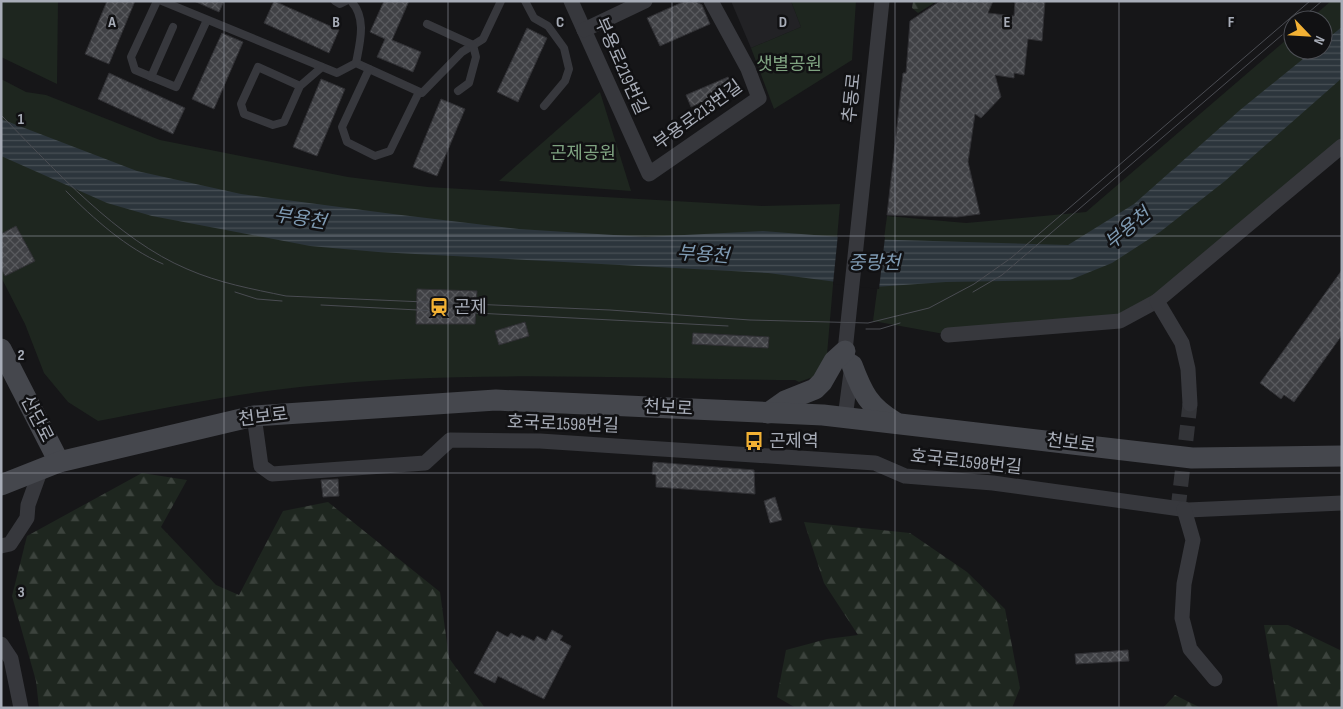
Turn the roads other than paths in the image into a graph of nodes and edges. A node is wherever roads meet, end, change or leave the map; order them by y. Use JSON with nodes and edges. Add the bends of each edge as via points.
{"nodes":[{"id":1,"x":157,"y":1,"type":"edge"},
{"id":2,"x":162,"y":1,"type":"edge"},
{"id":3,"x":335,"y":1,"type":"edge"},
{"id":4,"x":346,"y":1,"type":"edge"},
{"id":5,"x":351,"y":1,"type":"edge"},
{"id":6,"x":501,"y":1,"type":"edge"},
{"id":7,"x":525,"y":1,"type":"edge"},
{"id":8,"x":571,"y":1,"type":"edge"},
{"id":9,"x":645,"y":1,"type":"edge"},
{"id":10,"x":711,"y":1,"type":"edge"},
{"id":11,"x":882,"y":1,"type":"edge"},
{"id":12,"x":207,"y":20,"type":"junction"},
{"id":13,"x":427,"y":24,"type":"dead end"},
{"id":14,"x":173,"y":27,"type":"dead end"},
{"id":15,"x":584,"y":30,"type":"junction"},
{"id":16,"x":473,"y":45,"type":"junction"},
{"id":17,"x":356,"y":63,"type":"junction"},
{"id":18,"x":322,"y":67,"type":"junction"},
{"id":19,"x":369,"y":69,"type":"junction"},
{"id":20,"x":151,"y":77,"type":"junction"},
{"id":21,"x":300,"y":86,"type":"junction"},
{"id":22,"x":458,"y":91,"type":"dead end"},
{"id":23,"x":419,"y":92,"type":"junction"},
{"id":24,"x":544,"y":106,"type":"dead end"},
{"id":25,"x":1342,"y":146,"type":"edge"},
{"id":26,"x":649,"y":174,"type":"joint"},
{"id":27,"x":1157,"y":301,"type":"junction"},
{"id":28,"x":948,"y":335,"type":"dead end"},
{"id":29,"x":1,"y":349,"type":"edge"},
{"id":30,"x":848,"y":358,"type":"junction"},
{"id":31,"x":1190,"y":404,"type":"tunnel mouth"},
{"id":32,"x":768,"y":413,"type":"junction"},
{"id":33,"x":254,"y":416,"type":"junction"},
{"id":34,"x":846,"y":418,"type":"junction"},
{"id":35,"x":897,"y":423,"type":"junction"},
{"id":36,"x":1342,"y":456,"type":"edge"},
{"id":37,"x":50,"y":465,"type":"junction"},
{"id":38,"x":1,"y":485,"type":"edge"},
{"id":39,"x":1342,"y":503,"type":"edge"},
{"id":40,"x":1184,"y":509,"type":"junction"},
{"id":41,"x":1,"y":546,"type":"edge"},
{"id":42,"x":1,"y":644,"type":"edge"},
{"id":43,"x":1214,"y":679,"type":"dead end"},
{"id":44,"x":21,"y":708,"type":"edge"}],
"edges":[{"from":1,"to":20,"type":"lane","via":[[131,57],[135,70]]},
{"from":2,"to":12,"type":"lane"},
{"from":3,"to":4,"type":"lane","via":[[340,4]]},
{"from":5,"to":17,"type":"lane","via":[[359,10],[362,34]]},
{"from":6,"to":16,"type":"lane","via":[[483,39]]},
{"from":7,"to":24,"type":"lane","via":[[534,18],[548,26],[564,48],[569,69],[565,81]]},
{"from":8,"to":15,"type":"street","name":"부용로219번길"},
{"from":9,"to":15,"type":"street"},
{"from":10,"to":26,"type":"street","name":"부용로213번길","via":[[748,69],[758,98]]},
{"from":11,"to":30,"type":"street","name":"추동로","via":[[860,198]]},
{"from":12,"to":18,"type":"lane"},
{"from":12,"to":20,"type":"lane","via":[[176,87]]},
{"from":13,"to":16,"type":"lane"},
{"from":14,"to":20,"type":"lane"},
{"from":15,"to":26,"type":"street","name":"부용로219번길"},
{"from":16,"to":22,"type":"lane","via":[[476,57],[469,83]]},
{"from":16,"to":23,"type":"lane","via":[[422,93]]},
{"from":17,"to":18,"type":"lane","via":[[337,73]]},
{"from":17,"to":19,"type":"lane"},
{"from":18,"to":21,"type":"lane"},
{"from":19,"to":23,"type":"lane"},
{"from":19,"to":23,"type":"lane","via":[[342,127],[347,142],[375,156],[390,151]]},
{"from":21,"to":21,"type":"lane","via":[[258,67],[241,104],[244,114],[273,125],[284,122]]},
{"from":25,"to":27,"type":"street"},
{"from":27,"to":28,"type":"street","via":[[1120,321]]},
{"from":27,"to":31,"type":"street","via":[[1182,343],[1188,369]]},
{"from":29,"to":37,"type":"main road","name":"산단로"},
{"from":30,"to":32,"type":"main road","via":[[834,361],[815,388],[785,400]]},
{"from":30,"to":34,"type":"street"},
{"from":30,"to":35,"type":"main road","via":[[867,399],[879,413]]},
{"from":32,"to":33,"type":"main road","name":"천보로","via":[[496,400]]},
{"from":32,"to":34,"type":"main road","name":"천보로"},
{"from":33,"to":37,"type":"main road","name":"천보로"},
{"from":33,"to":40,"type":"street","name":"호국로1598번길","via":[[261,466],[272,474],[425,463],[450,440],[540,441],[874,464],[905,476],[1012,485]]},
{"from":34,"to":35,"type":"main road","name":"천보로"},
{"from":35,"to":36,"type":"main road","name":"천보로","via":[[1192,458]]},
{"from":37,"to":38,"type":"main road","name":"천보로"},
{"from":37,"to":41,"type":"street","via":[[28,504],[27,518],[10,544]]},
{"from":39,"to":40,"type":"street","name":"호국로1598번길"},
{"from":40,"to":43,"type":"street","via":[[1194,540],[1184,584],[1182,618],[1190,648]]},
{"from":42,"to":44,"type":"street","via":[[11,659]]}]}
